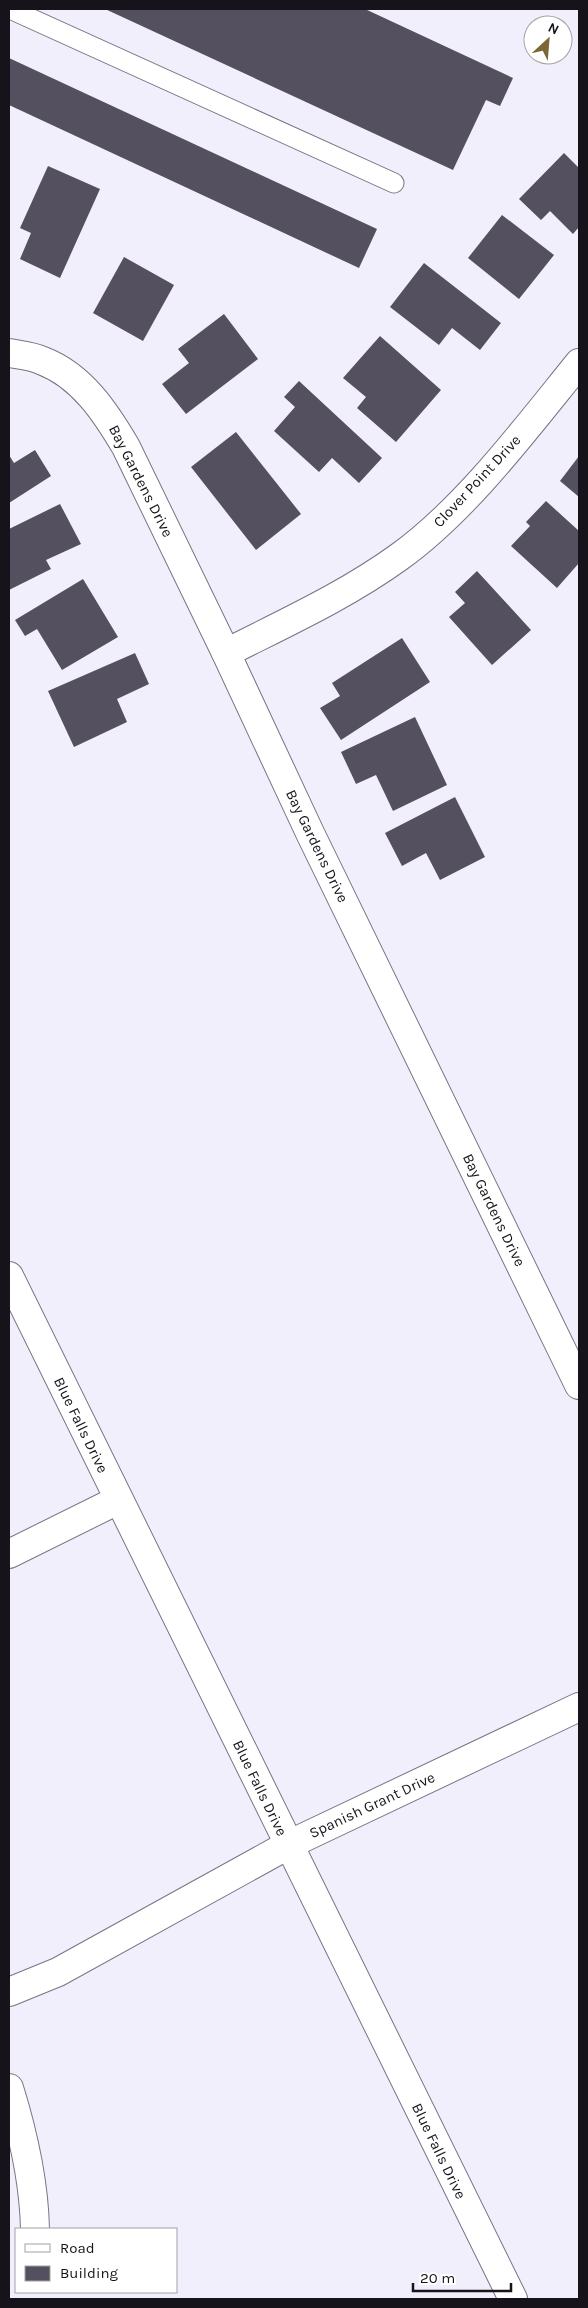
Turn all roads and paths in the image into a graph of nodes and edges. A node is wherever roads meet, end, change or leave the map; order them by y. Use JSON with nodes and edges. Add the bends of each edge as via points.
{"nodes":[{"id":1,"x":10,"y":9,"type":"edge"},
{"id":2,"x":394,"y":183,"type":"dead end"},
{"id":3,"x":9,"y":353,"type":"edge"},
{"id":4,"x":579,"y":363,"type":"edge"},
{"id":5,"x":226,"y":653,"type":"junction"},
{"id":6,"x":9,"y":1276,"type":"edge"},
{"id":7,"x":579,"y":1385,"type":"edge"},
{"id":8,"x":118,"y":1500,"type":"junction"},
{"id":9,"x":9,"y":1554,"type":"edge"},
{"id":10,"x":579,"y":1707,"type":"edge"},
{"id":11,"x":288,"y":1845,"type":"junction"},
{"id":12,"x":9,"y":1992,"type":"edge"},
{"id":13,"x":9,"y":2088,"type":"edge"},
{"id":14,"x":35,"y":2228,"type":"edge"},
{"id":15,"x":512,"y":2299,"type":"edge"}],
"edges":[{"from":1,"to":2,"type":"lane"},
{"from":3,"to":5,"type":"street","name":"Bay Gardens Drive","via":[[43,360],[78,382],[107,415],[126,447]]},
{"from":4,"to":5,"type":"street","name":"Clover Point Drive","via":[[512,445],[456,506],[400,557],[348,591]]},
{"from":5,"to":7,"type":"street","name":"Bay Gardens Drive","via":[[310,833]]},
{"from":6,"to":8,"type":"street","name":"Blue Falls Drive"},
{"from":8,"to":9,"type":"street"},
{"from":8,"to":11,"type":"street","name":"Blue Falls Drive"},
{"from":10,"to":11,"type":"street","name":"Spanish Grant Drive"},
{"from":11,"to":12,"type":"street","name":"Spanish Grant Drive","via":[[58,1972]]},
{"from":11,"to":15,"type":"street","name":"Blue Falls Drive"},
{"from":13,"to":14,"type":"street","via":[[28,2169]]}]}
